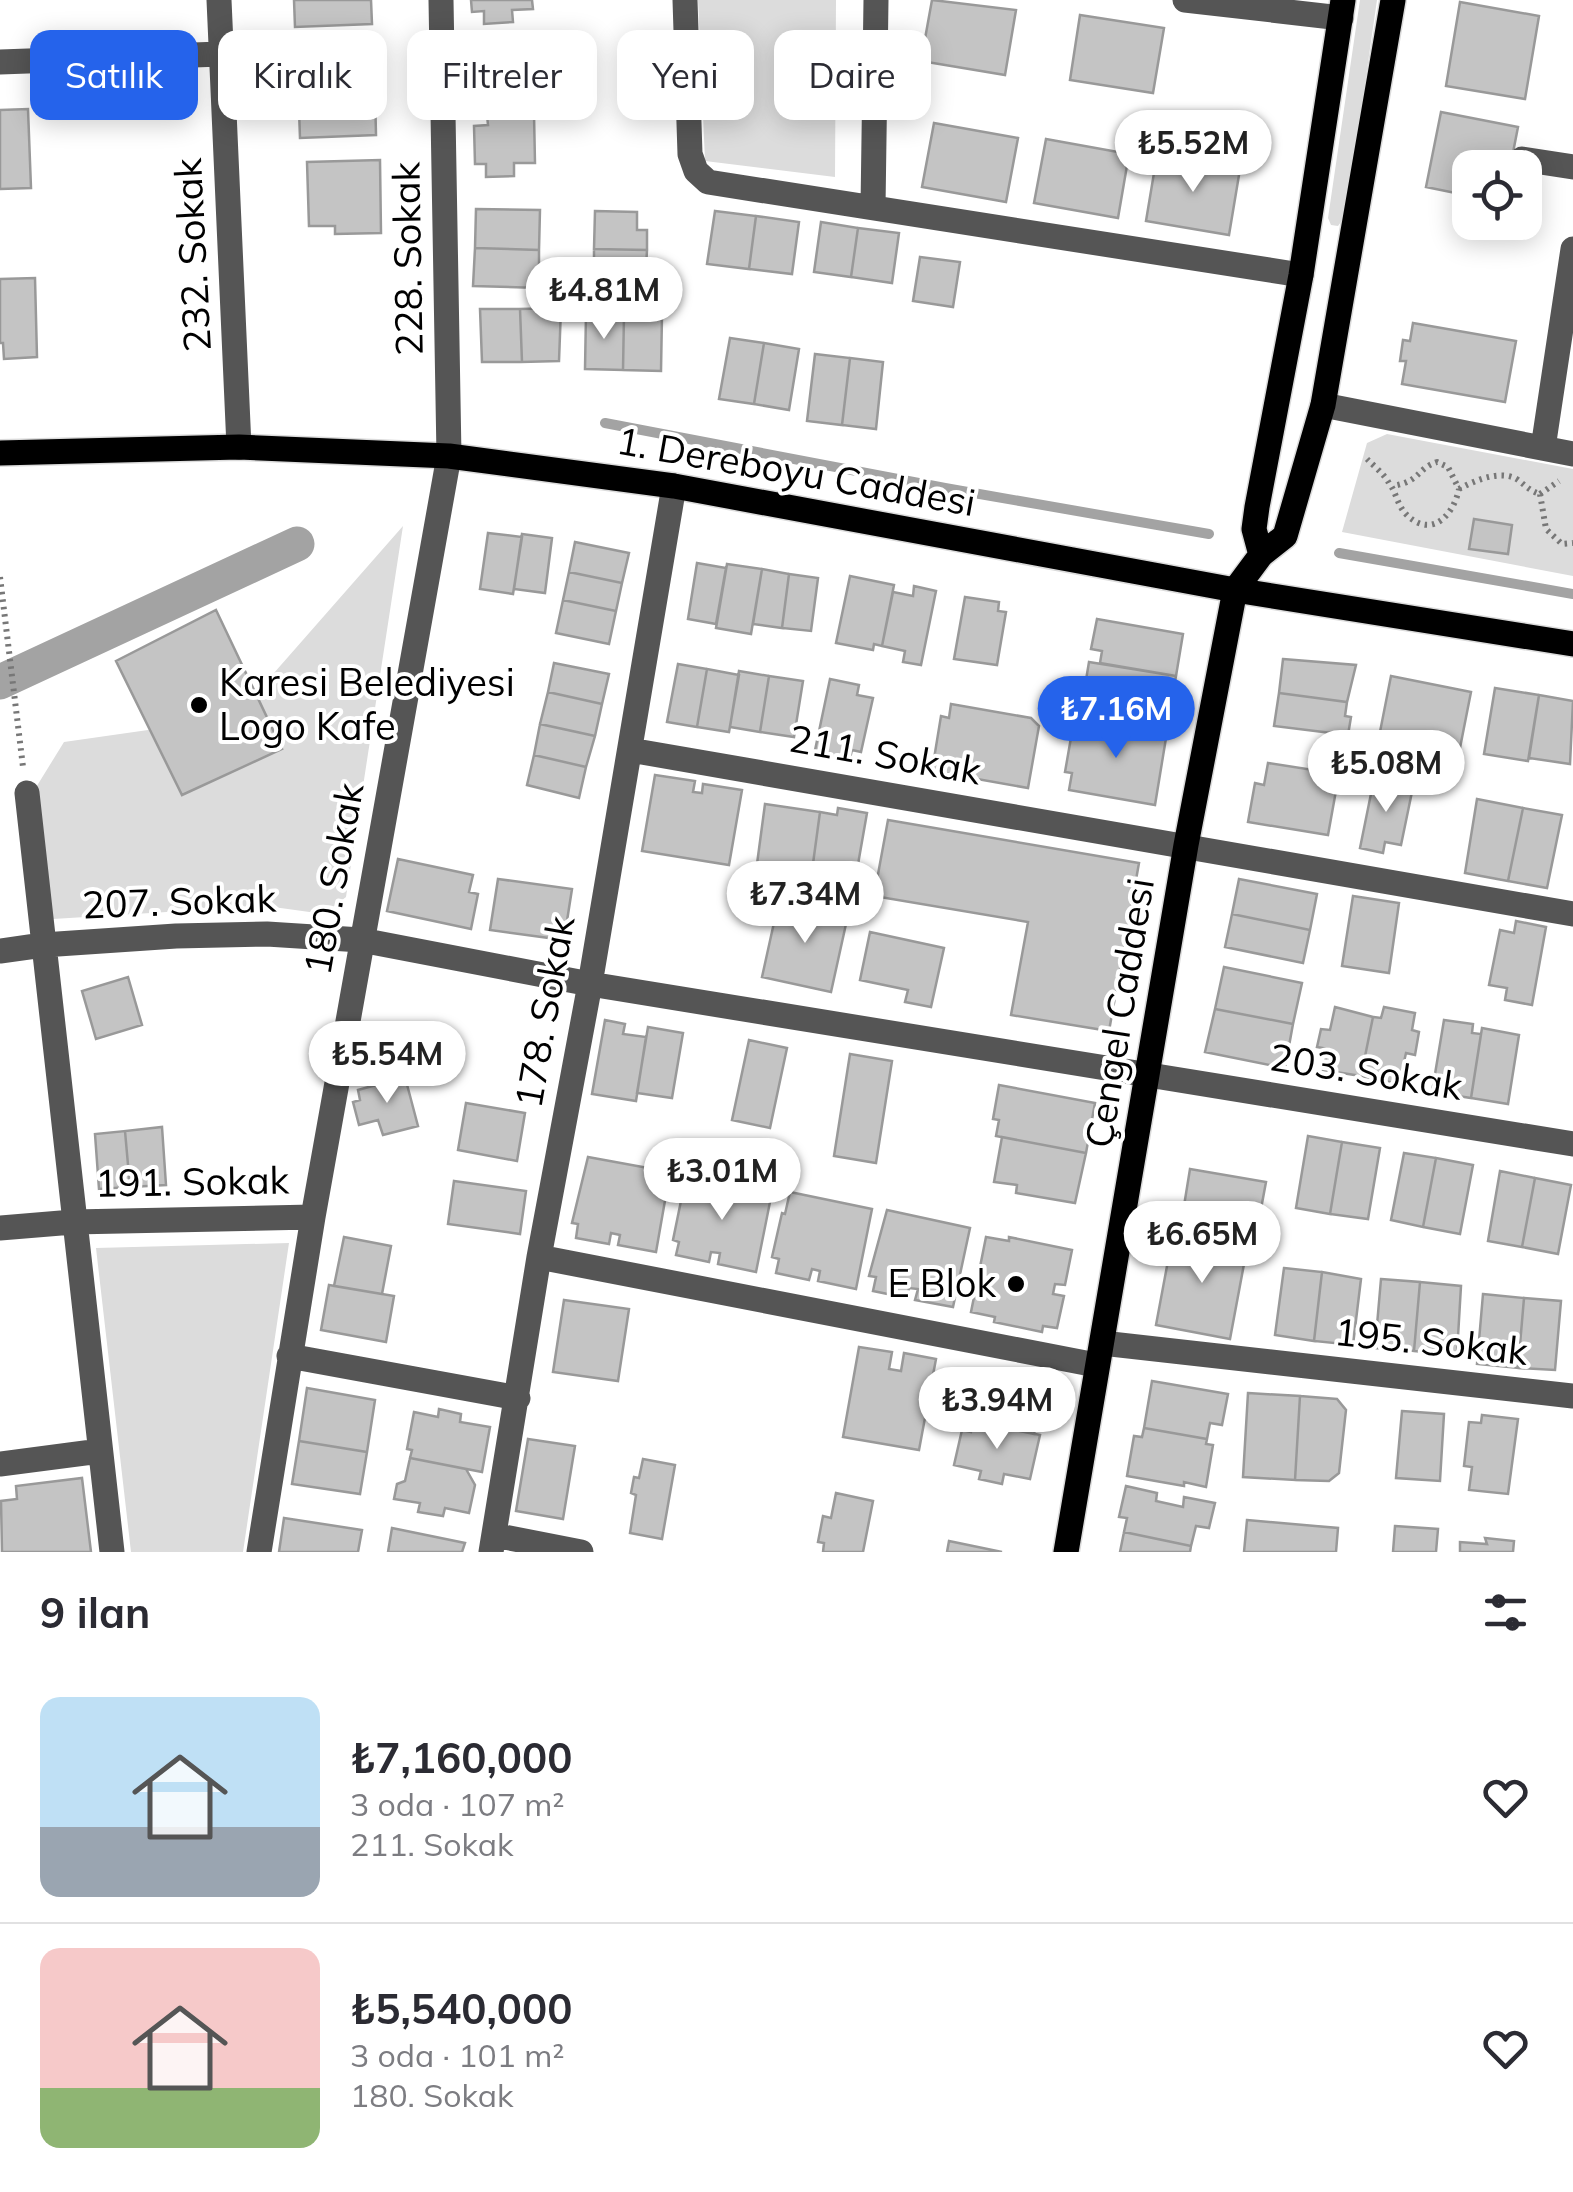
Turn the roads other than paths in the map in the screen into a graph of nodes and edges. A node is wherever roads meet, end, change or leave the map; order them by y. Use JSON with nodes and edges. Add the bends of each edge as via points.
{"nodes":[{"id":1,"x":219,"y":0,"type":"edge"},
{"id":2,"x":441,"y":0,"type":"edge"},
{"id":3,"x":685,"y":0,"type":"edge"},
{"id":4,"x":876,"y":0,"type":"edge"},
{"id":5,"x":1185,"y":0,"type":"edge"},
{"id":6,"x":1393,"y":0,"type":"edge"},
{"id":7,"x":1342,"y":9,"type":"edge"},
{"id":8,"x":221,"y":30,"type":"edge"},
{"id":9,"x":218,"y":54,"type":"edge"},
{"id":10,"x":0,"y":62,"type":"edge"},
{"id":11,"x":225,"y":120,"type":"edge"},
{"id":12,"x":1542,"y":162,"type":"edge"},
{"id":13,"x":1573,"y":166,"type":"edge"},
{"id":14,"x":873,"y":207,"type":"junction"},
{"id":15,"x":1573,"y":249,"type":"edge"},
{"id":16,"x":1301,"y":276,"type":"junction"},
{"id":17,"x":1323,"y":405,"type":"junction"},
{"id":18,"x":239,"y":447,"type":"junction"},
{"id":19,"x":1543,"y":448,"type":"junction"},
{"id":20,"x":0,"y":453,"type":"edge"},
{"id":21,"x":1573,"y":454,"type":"edge"},
{"id":22,"x":449,"y":456,"type":"junction"},
{"id":23,"x":674,"y":486,"type":"junction"},
{"id":24,"x":1261,"y":555,"type":"junction"},
{"id":25,"x":1235,"y":590,"type":"junction"},
{"id":26,"x":1573,"y":644,"type":"edge"},
{"id":27,"x":630,"y":750,"type":"junction"},
{"id":28,"x":26,"y":793,"type":"dead end"},
{"id":29,"x":1186,"y":845,"type":"junction"},
{"id":30,"x":1573,"y":914,"type":"edge"},
{"id":31,"x":361,"y":940,"type":"junction"},
{"id":32,"x":42,"y":945,"type":"junction"},
{"id":33,"x":0,"y":951,"type":"edge"},
{"id":34,"x":590,"y":984,"type":"junction"},
{"id":35,"x":1148,"y":1075,"type":"junction"},
{"id":36,"x":1573,"y":1144,"type":"edge"},
{"id":37,"x":313,"y":1216,"type":"junction"},
{"id":38,"x":74,"y":1222,"type":"junction"},
{"id":39,"x":0,"y":1228,"type":"edge"},
{"id":40,"x":539,"y":1257,"type":"junction"},
{"id":41,"x":1100,"y":1354,"type":"junction"},
{"id":42,"x":289,"y":1356,"type":"junction"},
{"id":43,"x":1573,"y":1396,"type":"edge"},
{"id":44,"x":518,"y":1398,"type":"junction"},
{"id":45,"x":100,"y":1451,"type":"junction"},
{"id":46,"x":0,"y":1464,"type":"edge"},
{"id":47,"x":493,"y":1544,"type":"edge"},
{"id":48,"x":112,"y":1552,"type":"edge"},
{"id":49,"x":259,"y":1552,"type":"edge"},
{"id":50,"x":580,"y":1552,"type":"edge"},
{"id":51,"x":1066,"y":1552,"type":"edge"}],
"edges":[{"from":1,"to":8,"type":"street","name":"232. Sokak"},
{"from":2,"to":22,"type":"street","name":"228. Sokak"},
{"from":3,"to":14,"type":"street","via":[[696,172],[708,182]]},
{"from":4,"to":14,"type":"street"},
{"from":5,"to":7,"type":"street"},
{"from":6,"to":17,"type":"main road","name":"Çengel Caddesi"},
{"from":7,"to":16,"type":"main road"},
{"from":9,"to":10,"type":"street"},
{"from":11,"to":18,"type":"street","name":"232. Sokak"},
{"from":12,"to":13,"type":"street"},
{"from":14,"to":16,"type":"street"},
{"from":15,"to":19,"type":"street"},
{"from":16,"to":24,"type":"main road","via":[[1254,528]]},
{"from":17,"to":19,"type":"street"},
{"from":17,"to":24,"type":"main road","name":"Çengel Caddesi","via":[[1285,536]]},
{"from":18,"to":20,"type":"main road","name":"1. Dereboyu Caddesi"},
{"from":18,"to":22,"type":"main road","name":"1. Dereboyu Caddesi"},
{"from":19,"to":21,"type":"street"},
{"from":22,"to":23,"type":"main road","name":"1. Dereboyu Caddesi"},
{"from":22,"to":31,"type":"street","name":"180. Sokak"},
{"from":23,"to":25,"type":"main road","name":"1. Dereboyu Caddesi"},
{"from":23,"to":27,"type":"street","name":"178. Sokak"},
{"from":24,"to":25,"type":"main road","name":"Çengel Caddesi"},
{"from":25,"to":26,"type":"main road","name":"1. Dereboyu Caddesi"},
{"from":25,"to":29,"type":"main road","name":"Çengel Caddesi"},
{"from":27,"to":29,"type":"street","name":"211. Sokak"},
{"from":27,"to":34,"type":"street","name":"178. Sokak"},
{"from":28,"to":32,"type":"street"},
{"from":29,"to":30,"type":"street","name":"211. Sokak"},
{"from":29,"to":35,"type":"main road","name":"Çengel Caddesi"},
{"from":31,"to":32,"type":"street","name":"207. Sokak","via":[[267,934]]},
{"from":31,"to":34,"type":"street","name":"207. Sokak"},
{"from":31,"to":37,"type":"street","name":"180. Sokak"},
{"from":32,"to":33,"type":"street","name":"207. Sokak"},
{"from":32,"to":38,"type":"street"},
{"from":34,"to":35,"type":"street","name":"203. Sokak"},
{"from":34,"to":40,"type":"street","name":"178. Sokak"},
{"from":35,"to":36,"type":"street","name":"203. Sokak"},
{"from":35,"to":41,"type":"main road","name":"Çengel Caddesi"},
{"from":37,"to":38,"type":"street","name":"191. Sokak"},
{"from":37,"to":42,"type":"street","name":"180. Sokak"},
{"from":38,"to":39,"type":"street","name":"191. Sokak"},
{"from":38,"to":45,"type":"street"},
{"from":40,"to":41,"type":"street","name":"195. Sokak"},
{"from":40,"to":44,"type":"street","name":"178. Sokak"},
{"from":41,"to":43,"type":"street","name":"195. Sokak"},
{"from":41,"to":51,"type":"main road","name":"Çengel Caddesi"},
{"from":42,"to":44,"type":"street"},
{"from":42,"to":49,"type":"street","name":"180. Sokak"},
{"from":44,"to":47,"type":"street","name":"178. Sokak"},
{"from":45,"to":46,"type":"street"},
{"from":45,"to":48,"type":"street"},
{"from":47,"to":50,"type":"street"}]}
